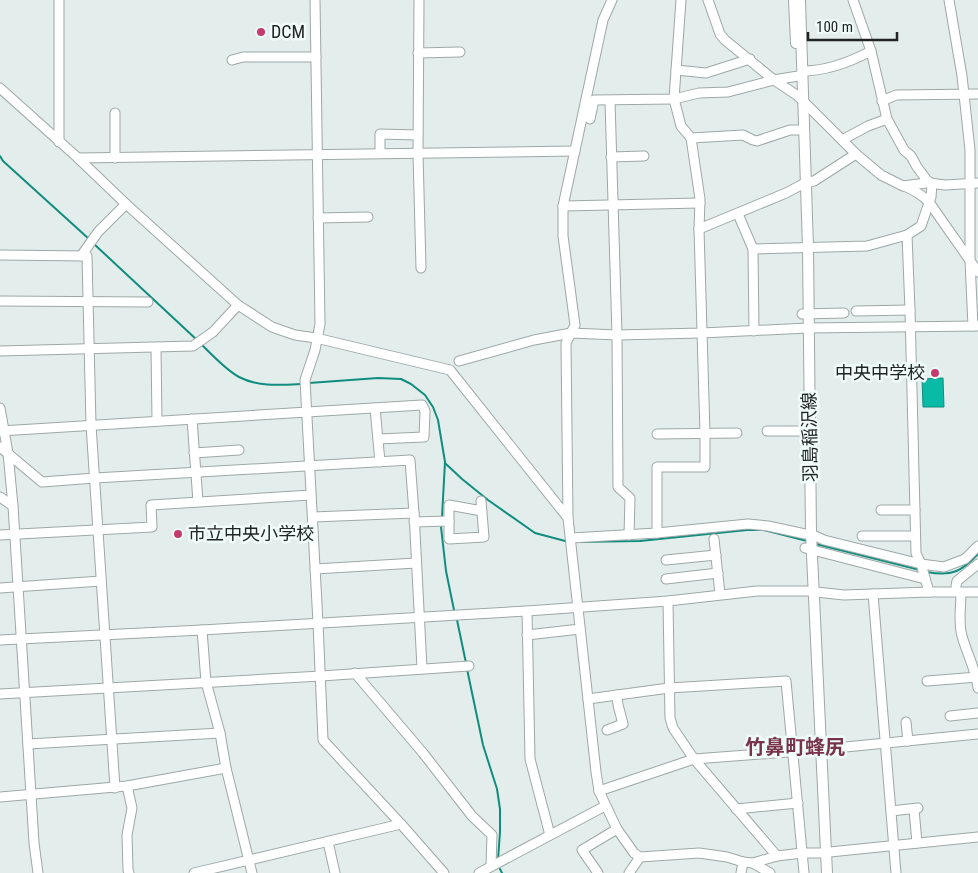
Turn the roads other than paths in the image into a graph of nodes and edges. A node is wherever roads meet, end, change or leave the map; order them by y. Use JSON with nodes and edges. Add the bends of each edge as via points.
{"nodes":[{"id":1,"x":59,"y":0,"type":"edge"},
{"id":2,"x":315,"y":0,"type":"edge"},
{"id":3,"x":419,"y":0,"type":"edge"},
{"id":4,"x":612,"y":0,"type":"edge"},
{"id":5,"x":681,"y":0,"type":"edge"},
{"id":6,"x":708,"y":0,"type":"edge"},
{"id":7,"x":794,"y":0,"type":"edge"},
{"id":8,"x":800,"y":0,"type":"edge"},
{"id":9,"x":853,"y":0,"type":"edge"},
{"id":10,"x":950,"y":0,"type":"edge"},
{"id":11,"x":870,"y":51,"type":"junction"},
{"id":12,"x":460,"y":52,"type":"dead end"},
{"id":13,"x":418,"y":53,"type":"junction"},
{"id":14,"x":316,"y":58,"type":"junction"},
{"id":15,"x":750,"y":59,"type":"junction"},
{"id":16,"x":232,"y":60,"type":"dead end"},
{"id":17,"x":676,"y":70,"type":"junction"},
{"id":18,"x":800,"y":73,"type":"junction"},
{"id":19,"x":774,"y":80,"type":"junction"},
{"id":20,"x":0,"y":88,"type":"edge"},
{"id":21,"x":964,"y":94,"type":"junction"},
{"id":22,"x":978,"y":94,"type":"edge"},
{"id":23,"x":674,"y":99,"type":"junction"},
{"id":24,"x":801,"y":99,"type":"junction"},
{"id":25,"x":610,"y":101,"type":"junction"},
{"id":26,"x":882,"y":101,"type":"junction"},
{"id":27,"x":115,"y":113,"type":"dead end"},
{"id":28,"x":590,"y":119,"type":"dead end"},
{"id":29,"x":887,"y":119,"type":"junction"},
{"id":30,"x":799,"y":130,"type":"junction"},
{"id":31,"x":418,"y":135,"type":"junction"},
{"id":32,"x":691,"y":138,"type":"junction"},
{"id":33,"x":842,"y":140,"type":"junction"},
{"id":34,"x":59,"y":142,"type":"junction"},
{"id":35,"x":575,"y":151,"type":"junction"},
{"id":36,"x":380,"y":153,"type":"junction"},
{"id":37,"x":418,"y":154,"type":"junction"},
{"id":38,"x":856,"y":154,"type":"junction"},
{"id":39,"x":317,"y":155,"type":"junction"},
{"id":40,"x":644,"y":156,"type":"dead end"},
{"id":41,"x":611,"y":157,"type":"junction"},
{"id":42,"x":78,"y":158,"type":"junction"},
{"id":43,"x":115,"y":158,"type":"junction"},
{"id":44,"x":930,"y":182,"type":"junction"},
{"id":45,"x":974,"y":183,"type":"edge"},
{"id":46,"x":803,"y":184,"type":"junction"},
{"id":47,"x":904,"y":186,"type":"junction"},
{"id":48,"x":929,"y":202,"type":"junction"},
{"id":49,"x":700,"y":203,"type":"junction"},
{"id":50,"x":126,"y":204,"type":"junction"},
{"id":51,"x":613,"y":205,"type":"junction"},
{"id":52,"x":563,"y":206,"type":"junction"},
{"id":53,"x":738,"y":214,"type":"junction"},
{"id":54,"x":368,"y":217,"type":"dead end"},
{"id":55,"x":318,"y":218,"type":"junction"},
{"id":56,"x":699,"y":229,"type":"junction"},
{"id":57,"x":907,"y":235,"type":"junction"},
{"id":58,"x":805,"y":248,"type":"junction"},
{"id":59,"x":753,"y":249,"type":"junction"},
{"id":60,"x":84,"y":252,"type":"junction"},
{"id":61,"x":0,"y":255,"type":"edge"},
{"id":62,"x":975,"y":266,"type":"edge"},
{"id":63,"x":421,"y":268,"type":"dead end"},
{"id":64,"x":0,"y":301,"type":"edge"},
{"id":65,"x":88,"y":301,"type":"junction"},
{"id":66,"x":148,"y":302,"type":"dead end"},
{"id":67,"x":238,"y":305,"type":"junction"},
{"id":68,"x":867,"y":310,"type":"junction"},
{"id":69,"x":910,"y":310,"type":"junction"},
{"id":70,"x":856,"y":311,"type":"dead end"},
{"id":71,"x":844,"y":313,"type":"dead end"},
{"id":72,"x":805,"y":314,"type":"junction"},
{"id":73,"x":911,"y":326,"type":"junction"},
{"id":74,"x":975,"y":326,"type":"edge"},
{"id":75,"x":868,"y":327,"type":"junction"},
{"id":76,"x":805,"y":328,"type":"junction"},
{"id":77,"x":754,"y":331,"type":"junction"},
{"id":78,"x":571,"y":333,"type":"junction"},
{"id":79,"x":702,"y":333,"type":"junction"},
{"id":80,"x":617,"y":335,"type":"junction"},
{"id":81,"x":316,"y":338,"type":"junction"},
{"id":82,"x":156,"y":348,"type":"junction"},
{"id":83,"x":90,"y":349,"type":"junction"},
{"id":84,"x":0,"y":350,"type":"edge"},
{"id":85,"x":460,"y":361,"type":"dead end"},
{"id":86,"x":0,"y":408,"type":"edge"},
{"id":87,"x":375,"y":408,"type":"junction"},
{"id":88,"x":307,"y":412,"type":"junction"},
{"id":89,"x":192,"y":419,"type":"junction"},
{"id":90,"x":157,"y":421,"type":"junction"},
{"id":91,"x":91,"y":425,"type":"junction"},
{"id":92,"x":2,"y":431,"type":"edge"},
{"id":93,"x":767,"y":431,"type":"dead end"},
{"id":94,"x":807,"y":431,"type":"junction"},
{"id":95,"x":737,"y":433,"type":"dead end"},
{"id":96,"x":657,"y":434,"type":"dead end"},
{"id":97,"x":705,"y":434,"type":"junction"},
{"id":98,"x":378,"y":439,"type":"junction"},
{"id":99,"x":4,"y":450,"type":"edge"},
{"id":100,"x":239,"y":450,"type":"dead end"},
{"id":101,"x":194,"y":453,"type":"junction"},
{"id":102,"x":380,"y":462,"type":"junction"},
{"id":103,"x":310,"y":466,"type":"junction"},
{"id":104,"x":196,"y":472,"type":"junction"},
{"id":105,"x":95,"y":478,"type":"junction"},
{"id":106,"x":0,"y":496,"type":"edge"},
{"id":107,"x":311,"y":496,"type":"junction"},
{"id":108,"x":198,"y":502,"type":"junction"},
{"id":109,"x":481,"y":502,"type":"dead end"},
{"id":110,"x":13,"y":506,"type":"junction"},
{"id":111,"x":881,"y":510,"type":"dead end"},
{"id":112,"x":914,"y":510,"type":"junction"},
{"id":113,"x":482,"y":511,"type":"junction"},
{"id":114,"x":414,"y":513,"type":"junction"},
{"id":115,"x":313,"y":518,"type":"junction"},
{"id":116,"x":568,"y":518,"type":"junction"},
{"id":117,"x":449,"y":521,"type":"junction"},
{"id":118,"x":414,"y":522,"type":"junction"},
{"id":119,"x":98,"y":530,"type":"junction"},
{"id":120,"x":657,"y":533,"type":"junction"},
{"id":121,"x":15,"y":534,"type":"junction"},
{"id":122,"x":0,"y":535,"type":"edge"},
{"id":123,"x":629,"y":535,"type":"junction"},
{"id":124,"x":862,"y":536,"type":"dead end"},
{"id":125,"x":915,"y":536,"type":"junction"},
{"id":126,"x":714,"y":540,"type":"dead end"},
{"id":127,"x":571,"y":541,"type":"junction"},
{"id":128,"x":808,"y":541,"type":"junction"},
{"id":129,"x":978,"y":546,"type":"edge"},
{"id":130,"x":716,"y":555,"type":"junction"},
{"id":131,"x":666,"y":560,"type":"dead end"},
{"id":132,"x":416,"y":563,"type":"junction"},
{"id":133,"x":978,"y":564,"type":"edge"},
{"id":134,"x":315,"y":569,"type":"junction"},
{"id":135,"x":923,"y":571,"type":"junction"},
{"id":136,"x":718,"y":573,"type":"junction"},
{"id":137,"x":666,"y":579,"type":"dead end"},
{"id":138,"x":101,"y":582,"type":"junction"},
{"id":139,"x":18,"y":587,"type":"junction"},
{"id":140,"x":0,"y":588,"type":"edge"},
{"id":141,"x":958,"y":589,"type":"junction"},
{"id":142,"x":810,"y":592,"type":"junction"},
{"id":143,"x":929,"y":592,"type":"junction"},
{"id":144,"x":978,"y":592,"type":"edge"},
{"id":145,"x":720,"y":594,"type":"junction"},
{"id":146,"x":873,"y":594,"type":"junction"},
{"id":147,"x":668,"y":600,"type":"junction"},
{"id":148,"x":578,"y":608,"type":"junction"},
{"id":149,"x":527,"y":611,"type":"junction"},
{"id":150,"x":419,"y":617,"type":"junction"},
{"id":151,"x":318,"y":623,"type":"junction"},
{"id":152,"x":580,"y":629,"type":"junction"},
{"id":153,"x":202,"y":630,"type":"junction"},
{"id":154,"x":104,"y":635,"type":"junction"},
{"id":155,"x":527,"y":635,"type":"junction"},
{"id":156,"x":21,"y":639,"type":"junction"},
{"id":157,"x":0,"y":640,"type":"edge"},
{"id":158,"x":469,"y":666,"type":"dead end"},
{"id":159,"x":422,"y":668,"type":"junction"},
{"id":160,"x":354,"y":673,"type":"junction"},
{"id":161,"x":321,"y":676,"type":"junction"},
{"id":162,"x":977,"y":677,"type":"edge"},
{"id":163,"x":927,"y":681,"type":"dead end"},
{"id":164,"x":206,"y":682,"type":"junction"},
{"id":165,"x":108,"y":688,"type":"junction"},
{"id":166,"x":669,"y":688,"type":"junction"},
{"id":167,"x":978,"y":688,"type":"edge"},
{"id":168,"x":25,"y":693,"type":"junction"},
{"id":169,"x":0,"y":694,"type":"edge"},
{"id":170,"x":617,"y":695,"type":"junction"},
{"id":171,"x":588,"y":698,"type":"junction"},
{"id":172,"x":978,"y":713,"type":"edge"},
{"id":173,"x":950,"y":716,"type":"dead end"},
{"id":174,"x":906,"y":722,"type":"dead end"},
{"id":175,"x":607,"y":730,"type":"dead end"},
{"id":176,"x":220,"y":733,"type":"junction"},
{"id":177,"x":978,"y":734,"type":"edge"},
{"id":178,"x":111,"y":739,"type":"junction"},
{"id":179,"x":908,"y":741,"type":"junction"},
{"id":180,"x":885,"y":743,"type":"junction"},
{"id":181,"x":28,"y":744,"type":"junction"},
{"id":182,"x":818,"y":749,"type":"junction"},
{"id":183,"x":793,"y":751,"type":"junction"},
{"id":184,"x":694,"y":759,"type":"junction"},
{"id":185,"x":226,"y":768,"type":"junction"},
{"id":186,"x":127,"y":786,"type":"junction"},
{"id":187,"x":114,"y":788,"type":"junction"},
{"id":188,"x":599,"y":791,"type":"junction"},
{"id":189,"x":31,"y":795,"type":"junction"},
{"id":190,"x":0,"y":797,"type":"edge"},
{"id":191,"x":798,"y":803,"type":"junction"},
{"id":192,"x":605,"y":806,"type":"junction"},
{"id":193,"x":736,"y":809,"type":"junction"},
{"id":194,"x":891,"y":811,"type":"junction"},
{"id":195,"x":402,"y":824,"type":"junction"},
{"id":196,"x":617,"y":829,"type":"junction"},
{"id":197,"x":550,"y":835,"type":"junction"},
{"id":198,"x":978,"y":837,"type":"edge"},
{"id":199,"x":328,"y":842,"type":"junction"},
{"id":200,"x":917,"y":843,"type":"junction"},
{"id":201,"x":894,"y":846,"type":"junction"},
{"id":202,"x":802,"y":852,"type":"junction"},
{"id":203,"x":823,"y":853,"type":"junction"},
{"id":204,"x":777,"y":856,"type":"junction"},
{"id":205,"x":640,"y":857,"type":"junction"},
{"id":206,"x":249,"y":861,"type":"junction"},
{"id":207,"x":743,"y":862,"type":"junction"},
{"id":208,"x":754,"y":863,"type":"junction"},
{"id":209,"x":491,"y":866,"type":"junction"},
{"id":210,"x":38,"y":873,"type":"edge"},
{"id":211,"x":129,"y":873,"type":"edge"},
{"id":212,"x":194,"y":873,"type":"edge"},
{"id":213,"x":252,"y":873,"type":"edge"},
{"id":214,"x":335,"y":873,"type":"edge"},
{"id":215,"x":444,"y":873,"type":"edge"},
{"id":216,"x":479,"y":873,"type":"edge"},
{"id":217,"x":598,"y":873,"type":"edge"},
{"id":218,"x":629,"y":873,"type":"edge"},
{"id":219,"x":741,"y":873,"type":"edge"},
{"id":220,"x":770,"y":873,"type":"edge"},
{"id":221,"x":804,"y":873,"type":"edge"},
{"id":222,"x":821,"y":873,"type":"edge"},
{"id":223,"x":827,"y":873,"type":"edge"},
{"id":224,"x":896,"y":873,"type":"edge"}],
"edges":[{"from":1,"to":34,"type":"street"},
{"from":2,"to":14,"type":"street"},
{"from":3,"to":13,"type":"street"},
{"from":4,"to":35,"type":"street","via":[[603,20]]},
{"from":5,"to":17,"type":"street"},
{"from":6,"to":15,"type":"street","via":[[720,34]]},
{"from":7,"to":18,"type":"main road","name":"羽島稲沢線"},
{"from":8,"to":18,"type":"main road","name":"羽島稲沢線"},
{"from":9,"to":11,"type":"street"},
{"from":10,"to":21,"type":"street"},
{"from":11,"to":18,"type":"street","via":[[850,62]]},
{"from":11,"to":26,"type":"street"},
{"from":12,"to":13,"type":"street"},
{"from":13,"to":31,"type":"street"},
{"from":14,"to":16,"type":"street","via":[[243,57]]},
{"from":14,"to":39,"type":"street"},
{"from":15,"to":17,"type":"street","via":[[706,73]]},
{"from":15,"to":19,"type":"street"},
{"from":17,"to":23,"type":"street"},
{"from":18,"to":19,"type":"street"},
{"from":18,"to":24,"type":"main road","name":"羽島稲沢線"},
{"from":19,"to":23,"type":"street","via":[[728,92],[699,93]]},
{"from":19,"to":24,"type":"street"},
{"from":20,"to":34,"type":"street"},
{"from":21,"to":22,"type":"street"},
{"from":21,"to":26,"type":"street","via":[[896,95]]},
{"from":21,"to":45,"type":"street"},
{"from":23,"to":25,"type":"street"},
{"from":23,"to":32,"type":"street","via":[[681,126]]},
{"from":24,"to":30,"type":"main road","name":"羽島稲沢線"},
{"from":24,"to":33,"type":"street"},
{"from":24,"to":46,"type":"main road","name":"羽島稲沢線"},
{"from":25,"to":28,"type":"street","via":[[594,100]]},
{"from":25,"to":41,"type":"street"},
{"from":26,"to":29,"type":"street"},
{"from":27,"to":43,"type":"street"},
{"from":29,"to":33,"type":"street"},
{"from":29,"to":44,"type":"street","via":[[904,150]]},
{"from":30,"to":32,"type":"street","via":[[757,141],[743,135]]},
{"from":30,"to":46,"type":"main road","name":"羽島稲沢線"},
{"from":31,"to":36,"type":"street","via":[[380,134]]},
{"from":31,"to":37,"type":"street"},
{"from":32,"to":49,"type":"street"},
{"from":33,"to":38,"type":"street"},
{"from":34,"to":42,"type":"street"},
{"from":35,"to":37,"type":"street"},
{"from":35,"to":52,"type":"street"},
{"from":36,"to":37,"type":"street"},
{"from":36,"to":39,"type":"street"},
{"from":37,"to":63,"type":"street"},
{"from":38,"to":46,"type":"street","via":[[814,181]]},
{"from":38,"to":47,"type":"street","via":[[880,175]]},
{"from":39,"to":43,"type":"street"},
{"from":39,"to":55,"type":"street"},
{"from":40,"to":41,"type":"street"},
{"from":41,"to":51,"type":"street"},
{"from":42,"to":43,"type":"street"},
{"from":42,"to":50,"type":"street"},
{"from":44,"to":45,"type":"street","via":[[945,185]]},
{"from":44,"to":47,"type":"street"},
{"from":44,"to":48,"type":"street"},
{"from":45,"to":62,"type":"street"},
{"from":46,"to":53,"type":"street"},
{"from":46,"to":58,"type":"main road","name":"羽島稲沢線"},
{"from":47,"to":48,"type":"street"},
{"from":48,"to":57,"type":"street","via":[[921,226]]},
{"from":48,"to":62,"type":"street"},
{"from":49,"to":51,"type":"street"},
{"from":49,"to":56,"type":"street"},
{"from":50,"to":60,"type":"street","via":[[98,232]]},
{"from":50,"to":67,"type":"street"},
{"from":51,"to":52,"type":"street"},
{"from":51,"to":80,"type":"street"},
{"from":52,"to":78,"type":"street","via":[[563,236],[575,325]]},
{"from":53,"to":56,"type":"street"},
{"from":53,"to":59,"type":"street"},
{"from":54,"to":55,"type":"street"},
{"from":55,"to":81,"type":"street","via":[[320,324]]},
{"from":56,"to":79,"type":"street"},
{"from":57,"to":58,"type":"street","via":[[867,246]]},
{"from":57,"to":69,"type":"street"},
{"from":58,"to":59,"type":"street"},
{"from":58,"to":72,"type":"main road","name":"羽島稲沢線"},
{"from":59,"to":77,"type":"street"},
{"from":60,"to":61,"type":"street"},
{"from":60,"to":65,"type":"street","via":[[87,256]]},
{"from":62,"to":74,"type":"street"},
{"from":64,"to":65,"type":"street"},
{"from":65,"to":66,"type":"street"},
{"from":65,"to":83,"type":"street"},
{"from":67,"to":81,"type":"street","via":[[272,327]]},
{"from":67,"to":82,"type":"street","via":[[193,346]]},
{"from":68,"to":69,"type":"street"},
{"from":68,"to":70,"type":"street"},
{"from":68,"to":75,"type":"street"},
{"from":69,"to":73,"type":"street"},
{"from":71,"to":72,"type":"street"},
{"from":72,"to":76,"type":"main road","name":"羽島稲沢線"},
{"from":73,"to":74,"type":"street"},
{"from":73,"to":75,"type":"street"},
{"from":73,"to":112,"type":"street"},
{"from":75,"to":76,"type":"street"},
{"from":76,"to":77,"type":"street"},
{"from":76,"to":94,"type":"main road","name":"羽島稲沢線"},
{"from":77,"to":79,"type":"street"},
{"from":78,"to":80,"type":"street"},
{"from":78,"to":85,"type":"street"},
{"from":78,"to":116,"type":"street","via":[[566,343]]},
{"from":79,"to":80,"type":"street"},
{"from":79,"to":97,"type":"street"},
{"from":80,"to":123,"type":"street","via":[[618,487],[630,498]]},
{"from":81,"to":88,"type":"street","via":[[305,380]]},
{"from":81,"to":116,"type":"street","via":[[450,370]]},
{"from":82,"to":83,"type":"street"},
{"from":82,"to":90,"type":"street"},
{"from":83,"to":84,"type":"street"},
{"from":83,"to":91,"type":"street"},
{"from":86,"to":92,"type":"street"},
{"from":87,"to":88,"type":"street"},
{"from":87,"to":98,"type":"street"},
{"from":87,"to":98,"type":"street","via":[[422,405],[425,411],[424,437]]},
{"from":88,"to":89,"type":"street"},
{"from":88,"to":103,"type":"street"},
{"from":89,"to":90,"type":"street"},
{"from":89,"to":101,"type":"street"},
{"from":90,"to":91,"type":"street"},
{"from":91,"to":92,"type":"street"},
{"from":91,"to":105,"type":"street"},
{"from":92,"to":99,"type":"street"},
{"from":93,"to":94,"type":"street"},
{"from":94,"to":128,"type":"main road","name":"羽島稲沢線"},
{"from":95,"to":97,"type":"street"},
{"from":96,"to":97,"type":"street"},
{"from":97,"to":120,"type":"street","via":[[705,467],[657,467]]},
{"from":98,"to":102,"type":"street"},
{"from":99,"to":105,"type":"street","via":[[42,482]]},
{"from":99,"to":110,"type":"street"},
{"from":100,"to":101,"type":"street"},
{"from":101,"to":104,"type":"street"},
{"from":102,"to":103,"type":"street"},
{"from":102,"to":114,"type":"street","via":[[410,460]]},
{"from":103,"to":104,"type":"street"},
{"from":103,"to":107,"type":"street"},
{"from":104,"to":105,"type":"street"},
{"from":104,"to":108,"type":"street"},
{"from":105,"to":119,"type":"street"},
{"from":106,"to":110,"type":"street"},
{"from":107,"to":108,"type":"street"},
{"from":107,"to":115,"type":"street"},
{"from":108,"to":119,"type":"street","via":[[151,505],[152,528]]},
{"from":109,"to":113,"type":"street"},
{"from":110,"to":121,"type":"street"},
{"from":111,"to":112,"type":"street"},
{"from":112,"to":125,"type":"street"},
{"from":113,"to":117,"type":"street","via":[[449,505]]},
{"from":113,"to":117,"type":"street","via":[[484,537],[449,539]]},
{"from":114,"to":115,"type":"street"},
{"from":114,"to":118,"type":"street"},
{"from":115,"to":134,"type":"street"},
{"from":116,"to":127,"type":"street"},
{"from":117,"to":118,"type":"street"},
{"from":118,"to":132,"type":"street"},
{"from":119,"to":121,"type":"street"},
{"from":119,"to":138,"type":"street"},
{"from":120,"to":123,"type":"street"},
{"from":120,"to":128,"type":"street","via":[[748,524],[768,526]]},
{"from":121,"to":122,"type":"street"},
{"from":121,"to":139,"type":"street"},
{"from":123,"to":127,"type":"street"},
{"from":124,"to":125,"type":"street"},
{"from":125,"to":135,"type":"street","via":[[916,553]]},
{"from":126,"to":130,"type":"street"},
{"from":127,"to":148,"type":"street"},
{"from":128,"to":135,"type":"street"},
{"from":128,"to":135,"type":"street","via":[[824,540]]},
{"from":128,"to":142,"type":"main road","name":"羽島稲沢線"},
{"from":129,"to":135,"type":"street","via":[[965,560]]},
{"from":130,"to":131,"type":"street"},
{"from":130,"to":136,"type":"street"},
{"from":132,"to":134,"type":"street"},
{"from":132,"to":150,"type":"street"},
{"from":133,"to":141,"type":"street","via":[[957,581]]},
{"from":134,"to":151,"type":"street"},
{"from":135,"to":143,"type":"street"},
{"from":136,"to":137,"type":"street"},
{"from":136,"to":145,"type":"street"},
{"from":138,"to":139,"type":"street"},
{"from":138,"to":154,"type":"street"},
{"from":139,"to":140,"type":"street"},
{"from":139,"to":156,"type":"street"},
{"from":141,"to":143,"type":"street"},
{"from":141,"to":144,"type":"street"},
{"from":141,"to":162,"type":"street","via":[[962,636]]},
{"from":142,"to":145,"type":"street"},
{"from":142,"to":146,"type":"street"},
{"from":142,"to":182,"type":"main road","name":"羽島稲沢線"},
{"from":143,"to":146,"type":"street"},
{"from":145,"to":147,"type":"street"},
{"from":146,"to":180,"type":"street"},
{"from":147,"to":148,"type":"street"},
{"from":147,"to":166,"type":"street"},
{"from":148,"to":149,"type":"street"},
{"from":148,"to":152,"type":"street"},
{"from":149,"to":150,"type":"street"},
{"from":149,"to":155,"type":"street"},
{"from":150,"to":151,"type":"street"},
{"from":150,"to":159,"type":"street"},
{"from":151,"to":153,"type":"street"},
{"from":151,"to":161,"type":"street"},
{"from":152,"to":155,"type":"street"},
{"from":152,"to":171,"type":"street"},
{"from":153,"to":154,"type":"street"},
{"from":153,"to":164,"type":"street"},
{"from":154,"to":156,"type":"street"},
{"from":154,"to":165,"type":"street"},
{"from":155,"to":197,"type":"street","via":[[530,759]]},
{"from":156,"to":157,"type":"street"},
{"from":156,"to":168,"type":"street"},
{"from":158,"to":159,"type":"street"},
{"from":159,"to":160,"type":"street"},
{"from":160,"to":161,"type":"street"},
{"from":160,"to":209,"type":"street","via":[[472,816],[492,835]]},
{"from":161,"to":164,"type":"street"},
{"from":161,"to":195,"type":"street","via":[[323,740]]},
{"from":162,"to":163,"type":"street"},
{"from":162,"to":167,"type":"street"},
{"from":164,"to":165,"type":"street"},
{"from":164,"to":176,"type":"street"},
{"from":165,"to":168,"type":"street"},
{"from":165,"to":178,"type":"street"},
{"from":166,"to":170,"type":"street"},
{"from":166,"to":183,"type":"street","via":[[786,681]]},
{"from":166,"to":184,"type":"street","via":[[673,728]]},
{"from":168,"to":169,"type":"street"},
{"from":168,"to":181,"type":"street"},
{"from":170,"to":171,"type":"street"},
{"from":170,"to":175,"type":"street","via":[[623,724]]},
{"from":171,"to":188,"type":"street"},
{"from":172,"to":173,"type":"street"},
{"from":174,"to":179,"type":"street"},
{"from":176,"to":178,"type":"street"},
{"from":176,"to":185,"type":"street"},
{"from":177,"to":179,"type":"street"},
{"from":178,"to":181,"type":"street"},
{"from":178,"to":187,"type":"street"},
{"from":179,"to":180,"type":"street"},
{"from":180,"to":182,"type":"street"},
{"from":180,"to":194,"type":"street"},
{"from":181,"to":189,"type":"street"},
{"from":182,"to":183,"type":"street"},
{"from":182,"to":203,"type":"main road","name":"羽島稲沢線"},
{"from":183,"to":184,"type":"street"},
{"from":183,"to":191,"type":"street"},
{"from":184,"to":188,"type":"street"},
{"from":184,"to":193,"type":"street"},
{"from":185,"to":186,"type":"street"},
{"from":185,"to":206,"type":"street"},
{"from":186,"to":187,"type":"street"},
{"from":186,"to":211,"type":"street","via":[[132,808],[128,835]]},
{"from":187,"to":189,"type":"street"},
{"from":188,"to":192,"type":"street"},
{"from":189,"to":190,"type":"street"},
{"from":189,"to":210,"type":"street"},
{"from":191,"to":193,"type":"street"},
{"from":191,"to":202,"type":"street"},
{"from":192,"to":196,"type":"street"},
{"from":192,"to":197,"type":"street"},
{"from":193,"to":204,"type":"street"},
{"from":194,"to":200,"type":"street","via":[[917,808]]},
{"from":194,"to":201,"type":"street"},
{"from":195,"to":199,"type":"street"},
{"from":195,"to":215,"type":"street"},
{"from":196,"to":205,"type":"street"},
{"from":196,"to":217,"type":"street","via":[[582,850]]},
{"from":197,"to":209,"type":"street"},
{"from":198,"to":200,"type":"street"},
{"from":199,"to":206,"type":"street"},
{"from":199,"to":214,"type":"street"},
{"from":200,"to":201,"type":"street"},
{"from":201,"to":203,"type":"street"},
{"from":201,"to":224,"type":"street"},
{"from":202,"to":203,"type":"street"},
{"from":202,"to":204,"type":"street"},
{"from":202,"to":221,"type":"street"},
{"from":203,"to":222,"type":"main road","name":"羽島稲沢線"},
{"from":203,"to":223,"type":"main road","name":"羽島稲沢線"},
{"from":204,"to":208,"type":"street"},
{"from":205,"to":207,"type":"street","via":[[699,853]]},
{"from":205,"to":218,"type":"street"},
{"from":206,"to":212,"type":"street"},
{"from":206,"to":213,"type":"street"},
{"from":207,"to":208,"type":"street"},
{"from":207,"to":219,"type":"street"},
{"from":208,"to":220,"type":"street"},
{"from":209,"to":216,"type":"street"}]}
